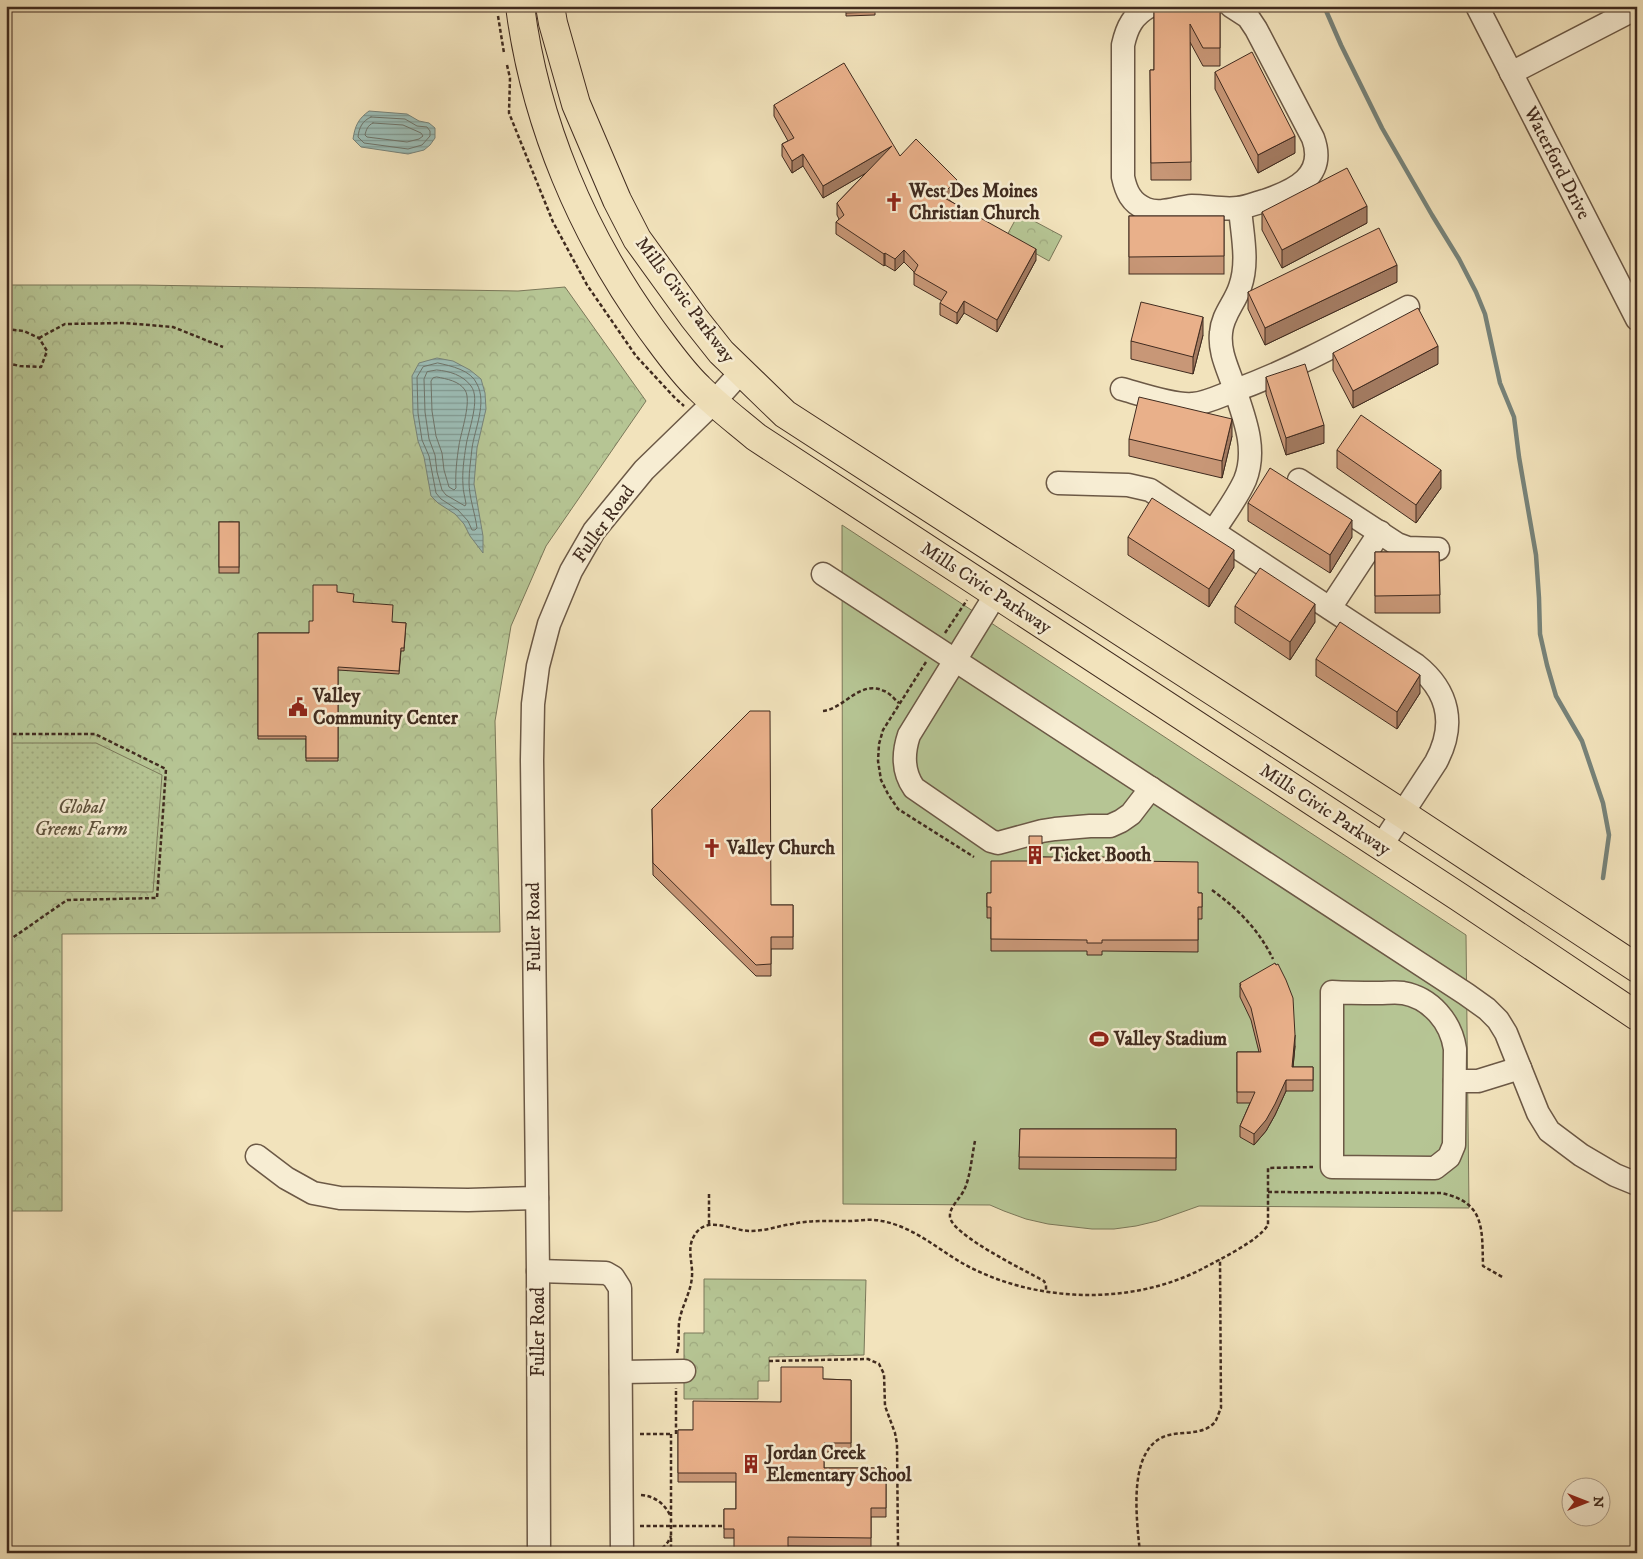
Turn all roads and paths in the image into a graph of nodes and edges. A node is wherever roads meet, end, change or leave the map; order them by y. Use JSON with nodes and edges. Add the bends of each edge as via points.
{"nodes":[{"id":1,"x":520,"y":6,"type":"edge"},
{"id":2,"x":550,"y":6,"type":"edge"},
{"id":3,"x":1150,"y":6,"type":"edge"},
{"id":4,"x":1231,"y":6,"type":"edge"},
{"id":5,"x":1476,"y":6,"type":"edge"},
{"id":6,"x":1637,"y":8,"type":"edge"},
{"id":7,"x":1511,"y":73,"type":"junction"},
{"id":8,"x":1240,"y":208,"type":"junction"},
{"id":9,"x":1408,"y":308,"type":"dead end"},
{"id":10,"x":1637,"y":319,"type":"edge"},
{"id":11,"x":6,"y":329,"type":"edge"},
{"id":12,"x":39,"y":338,"type":"junction"},
{"id":13,"x":223,"y":347,"type":"dead end"},
{"id":14,"x":6,"y":363,"type":"edge"},
{"id":15,"x":741,"y":372,"type":"junction"},
{"id":16,"x":1122,"y":389,"type":"dead end"},
{"id":17,"x":1235,"y":390,"type":"junction"},
{"id":18,"x":714,"y":402,"type":"junction"},
{"id":19,"x":1299,"y":480,"type":"dead end"},
{"id":20,"x":1058,"y":483,"type":"dead end"},
{"id":21,"x":1213,"y":532,"type":"junction"},
{"id":22,"x":1380,"y":532,"type":"junction"},
{"id":23,"x":1438,"y":549,"type":"dead end"},
{"id":24,"x":823,"y":574,"type":"dead end"},
{"id":25,"x":996,"y":594,"type":"junction"},
{"id":26,"x":1330,"y":608,"type":"junction"},
{"id":27,"x":955,"y":661,"type":"junction"},
{"id":28,"x":899,"y":703,"type":"dead end"},
{"id":29,"x":823,"y":711,"type":"dead end"},
{"id":30,"x":6,"y":734,"type":"edge"},
{"id":31,"x":1151,"y":788,"type":"junction"},
{"id":32,"x":1402,"y":814,"type":"junction"},
{"id":33,"x":1382,"y":847,"type":"junction"},
{"id":34,"x":1212,"y":890,"type":"dead end"},
{"id":35,"x":6,"y":950,"type":"edge"},
{"id":36,"x":1273,"y":959,"type":"dead end"},
{"id":37,"x":1637,"y":968,"type":"edge"},
{"id":38,"x":1637,"y":1016,"type":"edge"},
{"id":39,"x":1520,"y":1068,"type":"junction"},
{"id":40,"x":1455,"y":1081,"type":"junction"},
{"id":41,"x":975,"y":1142,"type":"dead end"},
{"id":42,"x":257,"y":1156,"type":"dead end"},
{"id":43,"x":1332,"y":1167,"type":"junction"},
{"id":44,"x":1637,"y":1184,"type":"edge"},
{"id":45,"x":709,"y":1192,"type":"dead end"},
{"id":46,"x":1268,"y":1192,"type":"junction"},
{"id":47,"x":537,"y":1198,"type":"junction"},
{"id":48,"x":709,"y":1224,"type":"junction"},
{"id":49,"x":1220,"y":1259,"type":"junction"},
{"id":50,"x":538,"y":1271,"type":"junction"},
{"id":51,"x":1504,"y":1278,"type":"dead end"},
{"id":52,"x":1046,"y":1291,"type":"junction"},
{"id":53,"x":769,"y":1361,"type":"dead end"},
{"id":54,"x":680,"y":1371,"type":"junction"},
{"id":55,"x":621,"y":1372,"type":"junction"},
{"id":56,"x":640,"y":1434,"type":"dead end"},
{"id":57,"x":671,"y":1434,"type":"junction"},
{"id":58,"x":676,"y":1434,"type":"junction"},
{"id":59,"x":684,"y":1434,"type":"edge"},
{"id":60,"x":639,"y":1494,"type":"dead end"},
{"id":61,"x":671,"y":1517,"type":"junction"},
{"id":62,"x":621,"y":1526,"type":"junction"},
{"id":63,"x":671,"y":1526,"type":"junction"},
{"id":64,"x":724,"y":1526,"type":"edge"},
{"id":65,"x":671,"y":1536,"type":"junction"},
{"id":66,"x":539,"y":1553,"type":"edge"},
{"id":67,"x":622,"y":1553,"type":"edge"},
{"id":68,"x":658,"y":1553,"type":"edge"},
{"id":69,"x":671,"y":1553,"type":"edge"},
{"id":70,"x":896,"y":1553,"type":"edge"},
{"id":71,"x":1140,"y":1553,"type":"edge"}],
"edges":[{"from":1,"to":18,"type":"main road","name":"Mills Civic Parkway","via":[[544,116],[581,211],[634,305],[671,356]]},
{"from":2,"to":15,"type":"main road","name":"Mills Civic Parkway","via":[[576,104],[637,239],[721,352]]},
{"from":3,"to":8,"type":"street","via":[[1132,19],[1124,45],[1124,176],[1130,197],[1138,205],[1160,212],[1191,206]]},
{"from":4,"to":8,"type":"street","via":[[1248,17],[1256,29],[1313,138],[1317,156],[1315,168],[1298,186],[1277,197]]},
{"from":5,"to":7,"type":"street","name":"Waterford Drive"},
{"from":6,"to":7,"type":"street"},
{"from":7,"to":10,"type":"street","name":"Waterford Drive"},
{"from":8,"to":17,"type":"street","via":[[1244,275],[1221,331],[1221,346]]},
{"from":9,"to":17,"type":"street","via":[[1292,368]]},
{"from":11,"to":12,"type":"path","via":[[24,331]]},
{"from":12,"to":13,"type":"path","via":[[65,324],[124,323],[173,327]]},
{"from":12,"to":14,"type":"path","via":[[47,351],[41,367]]},
{"from":15,"to":18,"type":"street","name":"Fuller Road"},
{"from":15,"to":32,"type":"main road","name":"Mills Civic Parkway","via":[[785,414]]},
{"from":16,"to":17,"type":"street","via":[[1192,404]]},
{"from":17,"to":21,"type":"street","via":[[1248,432],[1249,465],[1238,494]]},
{"from":18,"to":25,"type":"main road","name":"Mills Civic Parkway","via":[[756,437]]},
{"from":18,"to":47,"type":"street","name":"Fuller Road","via":[[644,470],[594,532],[571,571],[549,624],[538,666],[532,752]]},
{"from":19,"to":22,"type":"street"},
{"from":20,"to":21,"type":"street","via":[[1128,485],[1150,490]]},
{"from":21,"to":26,"type":"street"},
{"from":22,"to":23,"type":"street","via":[[1408,548]]},
{"from":22,"to":26,"type":"street"},
{"from":24,"to":27,"type":"street"},
{"from":25,"to":27,"type":"street"},
{"from":25,"to":33,"type":"main road","name":"Mills Civic Parkway"},
{"from":26,"to":32,"type":"street","via":[[1427,673],[1445,703],[1447,736],[1442,750]]},
{"from":27,"to":31,"type":"street"},
{"from":27,"to":31,"type":"street","via":[[909,735],[904,749],[904,765],[914,788],[990,841],[998,843],[1048,830],[1110,826],[1131,814]]},
{"from":28,"to":29,"type":"path","via":[[887,692],[869,687],[831,710]]},
{"from":30,"to":35,"type":"path","via":[[95,734],[166,769],[157,898],[67,900],[8,941]]},
{"from":31,"to":39,"type":"street","via":[[1487,1009],[1506,1033]]},
{"from":32,"to":33,"type":"street"},
{"from":32,"to":37,"type":"main road","name":"Mills Civic Parkway"},
{"from":33,"to":38,"type":"main road","name":"Mills Civic Parkway"},
{"from":34,"to":36,"type":"path","via":[[1252,925]]},
{"from":39,"to":40,"type":"street","via":[[1478,1080]]},
{"from":39,"to":44,"type":"street","via":[[1549,1131],[1581,1155]]},
{"from":40,"to":43,"type":"street","via":[[1454,1145],[1449,1157],[1435,1168]]},
{"from":40,"to":43,"type":"street","via":[[1454,1040],[1439,1012],[1431,1006],[1403,993],[1332,992]]},
{"from":41,"to":52,"type":"path","via":[[965,1190],[949,1216],[952,1224],[966,1237],[1044,1281]]},
{"from":42,"to":47,"type":"street","via":[[286,1178],[313,1192],[340,1198]]},
{"from":43,"to":46,"type":"path","via":[[1268,1168]]},
{"from":45,"to":48,"type":"path"},
{"from":46,"to":49,"type":"path","via":[[1268,1225],[1263,1232]]},
{"from":46,"to":51,"type":"path","via":[[1440,1192],[1455,1196],[1466,1202],[1482,1228],[1483,1266]]},
{"from":47,"to":50,"type":"street","name":"Fuller Road"},
{"from":48,"to":52,"type":"path","via":[[751,1231],[816,1221],[879,1220],[910,1230],[984,1273]]},
{"from":48,"to":54,"type":"path","via":[[692,1239],[690,1288],[679,1323],[677,1352]]},
{"from":49,"to":52,"type":"path","via":[[1186,1277],[1147,1289],[1087,1295]]},
{"from":49,"to":71,"type":"path","via":[[1221,1408],[1215,1422],[1204,1429],[1164,1437],[1154,1442],[1145,1454],[1137,1492]]},
{"from":50,"to":55,"type":"street","via":[[606,1273],[614,1277],[620,1288]]},
{"from":50,"to":66,"type":"street","name":"Fuller Road"},
{"from":53,"to":70,"type":"path","via":[[868,1359],[879,1364],[884,1374],[885,1406],[897,1444]]},
{"from":54,"to":55,"type":"street"},
{"from":54,"to":58,"type":"path"},
{"from":55,"to":62,"type":"street"},
{"from":56,"to":57,"type":"path"},
{"from":57,"to":58,"type":"path"},
{"from":57,"to":61,"type":"path"},
{"from":58,"to":59,"type":"path"},
{"from":60,"to":61,"type":"path","via":[[659,1501]]},
{"from":61,"to":63,"type":"path"},
{"from":62,"to":63,"type":"path"},
{"from":62,"to":67,"type":"street"},
{"from":63,"to":64,"type":"path"},
{"from":63,"to":65,"type":"path"},
{"from":65,"to":68,"type":"path"},
{"from":65,"to":69,"type":"path"}]}
